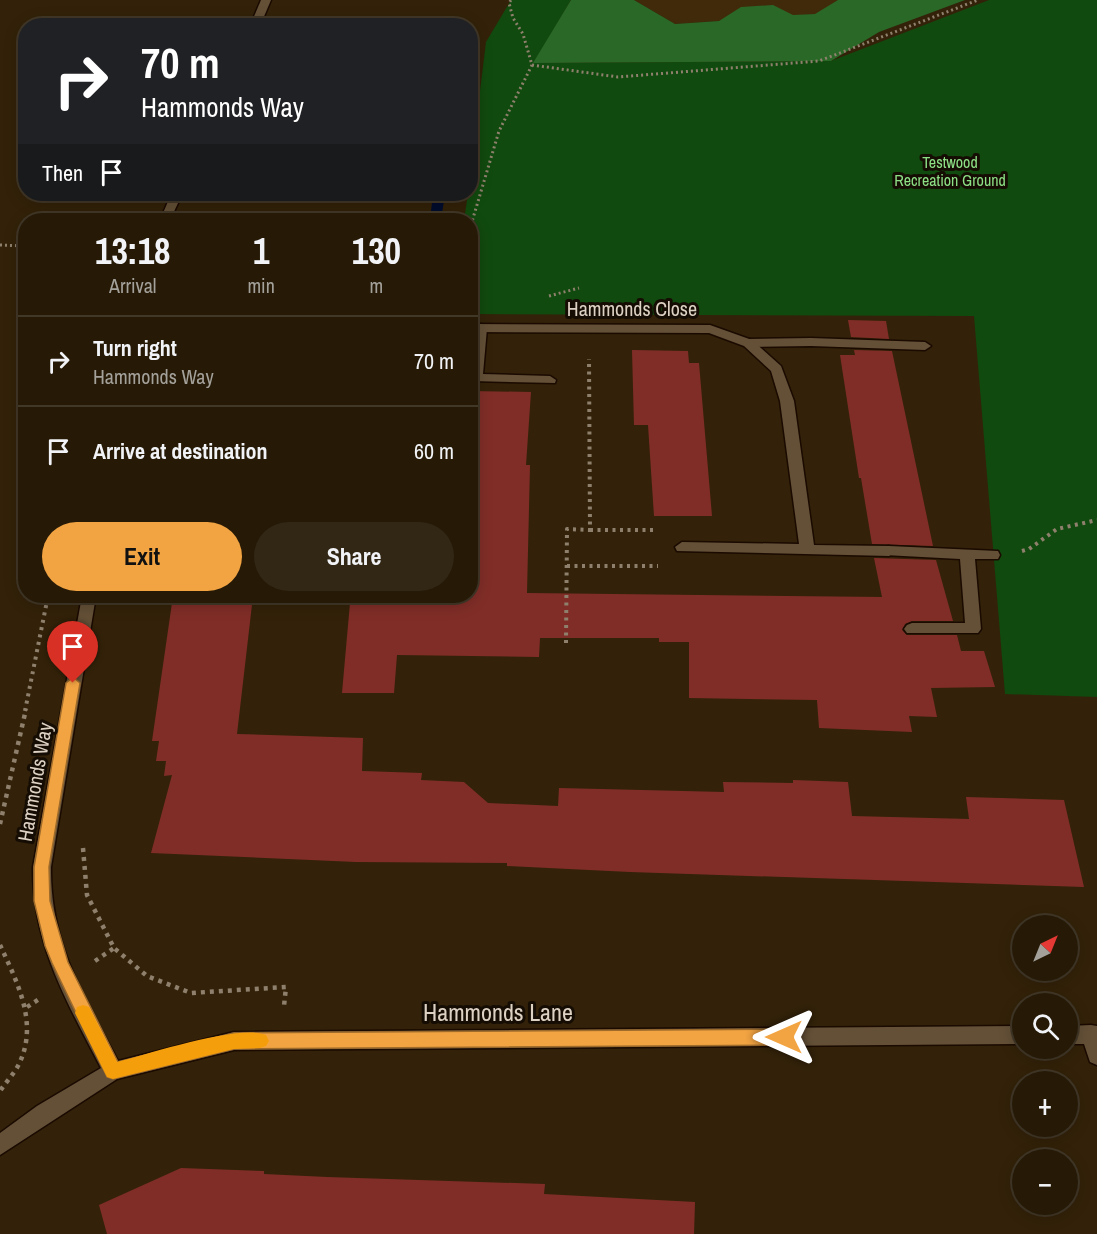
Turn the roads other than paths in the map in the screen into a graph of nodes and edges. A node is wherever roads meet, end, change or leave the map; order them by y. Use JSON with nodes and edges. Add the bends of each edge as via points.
{"nodes":[{"id":1,"x":266,"y":0,"type":"edge"},
{"id":2,"x":258,"y":18,"type":"edge"},
{"id":3,"x":478,"y":328,"type":"edge"},
{"id":4,"x":748,"y":343,"type":"junction"},
{"id":5,"x":925,"y":346,"type":"dead end"},
{"id":6,"x":478,"y":378,"type":"edge"},
{"id":7,"x":550,"y":380,"type":"dead end"},
{"id":8,"x":682,"y":548,"type":"road end"},
{"id":9,"x":807,"y":549,"type":"junction"},
{"id":10,"x":967,"y":554,"type":"junction"},
{"id":11,"x":993,"y":555,"type":"road end"},
{"id":12,"x":88,"y":603,"type":"edge"},
{"id":13,"x":912,"y":629,"type":"dead end"},
{"id":14,"x":1094,"y":1034,"type":"edge"},
{"id":15,"x":1012,"y":1035,"type":"edge"},
{"id":16,"x":1078,"y":1035,"type":"edge"},
{"id":17,"x":1097,"y":1056,"type":"edge"},
{"id":18,"x":113,"y":1071,"type":"junction"},
{"id":19,"x":0,"y":1145,"type":"edge"}],
"edges":[{"from":1,"to":2,"type":"street"},
{"from":3,"to":4,"type":"street","name":"Hammonds Close","via":[[710,329]]},
{"from":4,"to":5,"type":"street"},
{"from":4,"to":9,"type":"street","name":"Hammonds Close","via":[[777,369],[787,401]]},
{"from":6,"to":7,"type":"street"},
{"from":8,"to":9,"type":"street"},
{"from":9,"to":10,"type":"street"},
{"from":10,"to":11,"type":"street"},
{"from":10,"to":13,"type":"street","via":[[973,629]]},
{"from":12,"to":18,"type":"street","name":"Hammonds Way","via":[[42,867],[42,901],[61,963]]},
{"from":14,"to":16,"type":"street"},
{"from":14,"to":17,"type":"street"},
{"from":15,"to":18,"type":"street","name":"Hammonds Lane","via":[[234,1041]]},
{"from":18,"to":19,"type":"street","name":"Hammonds Lane"}]}
